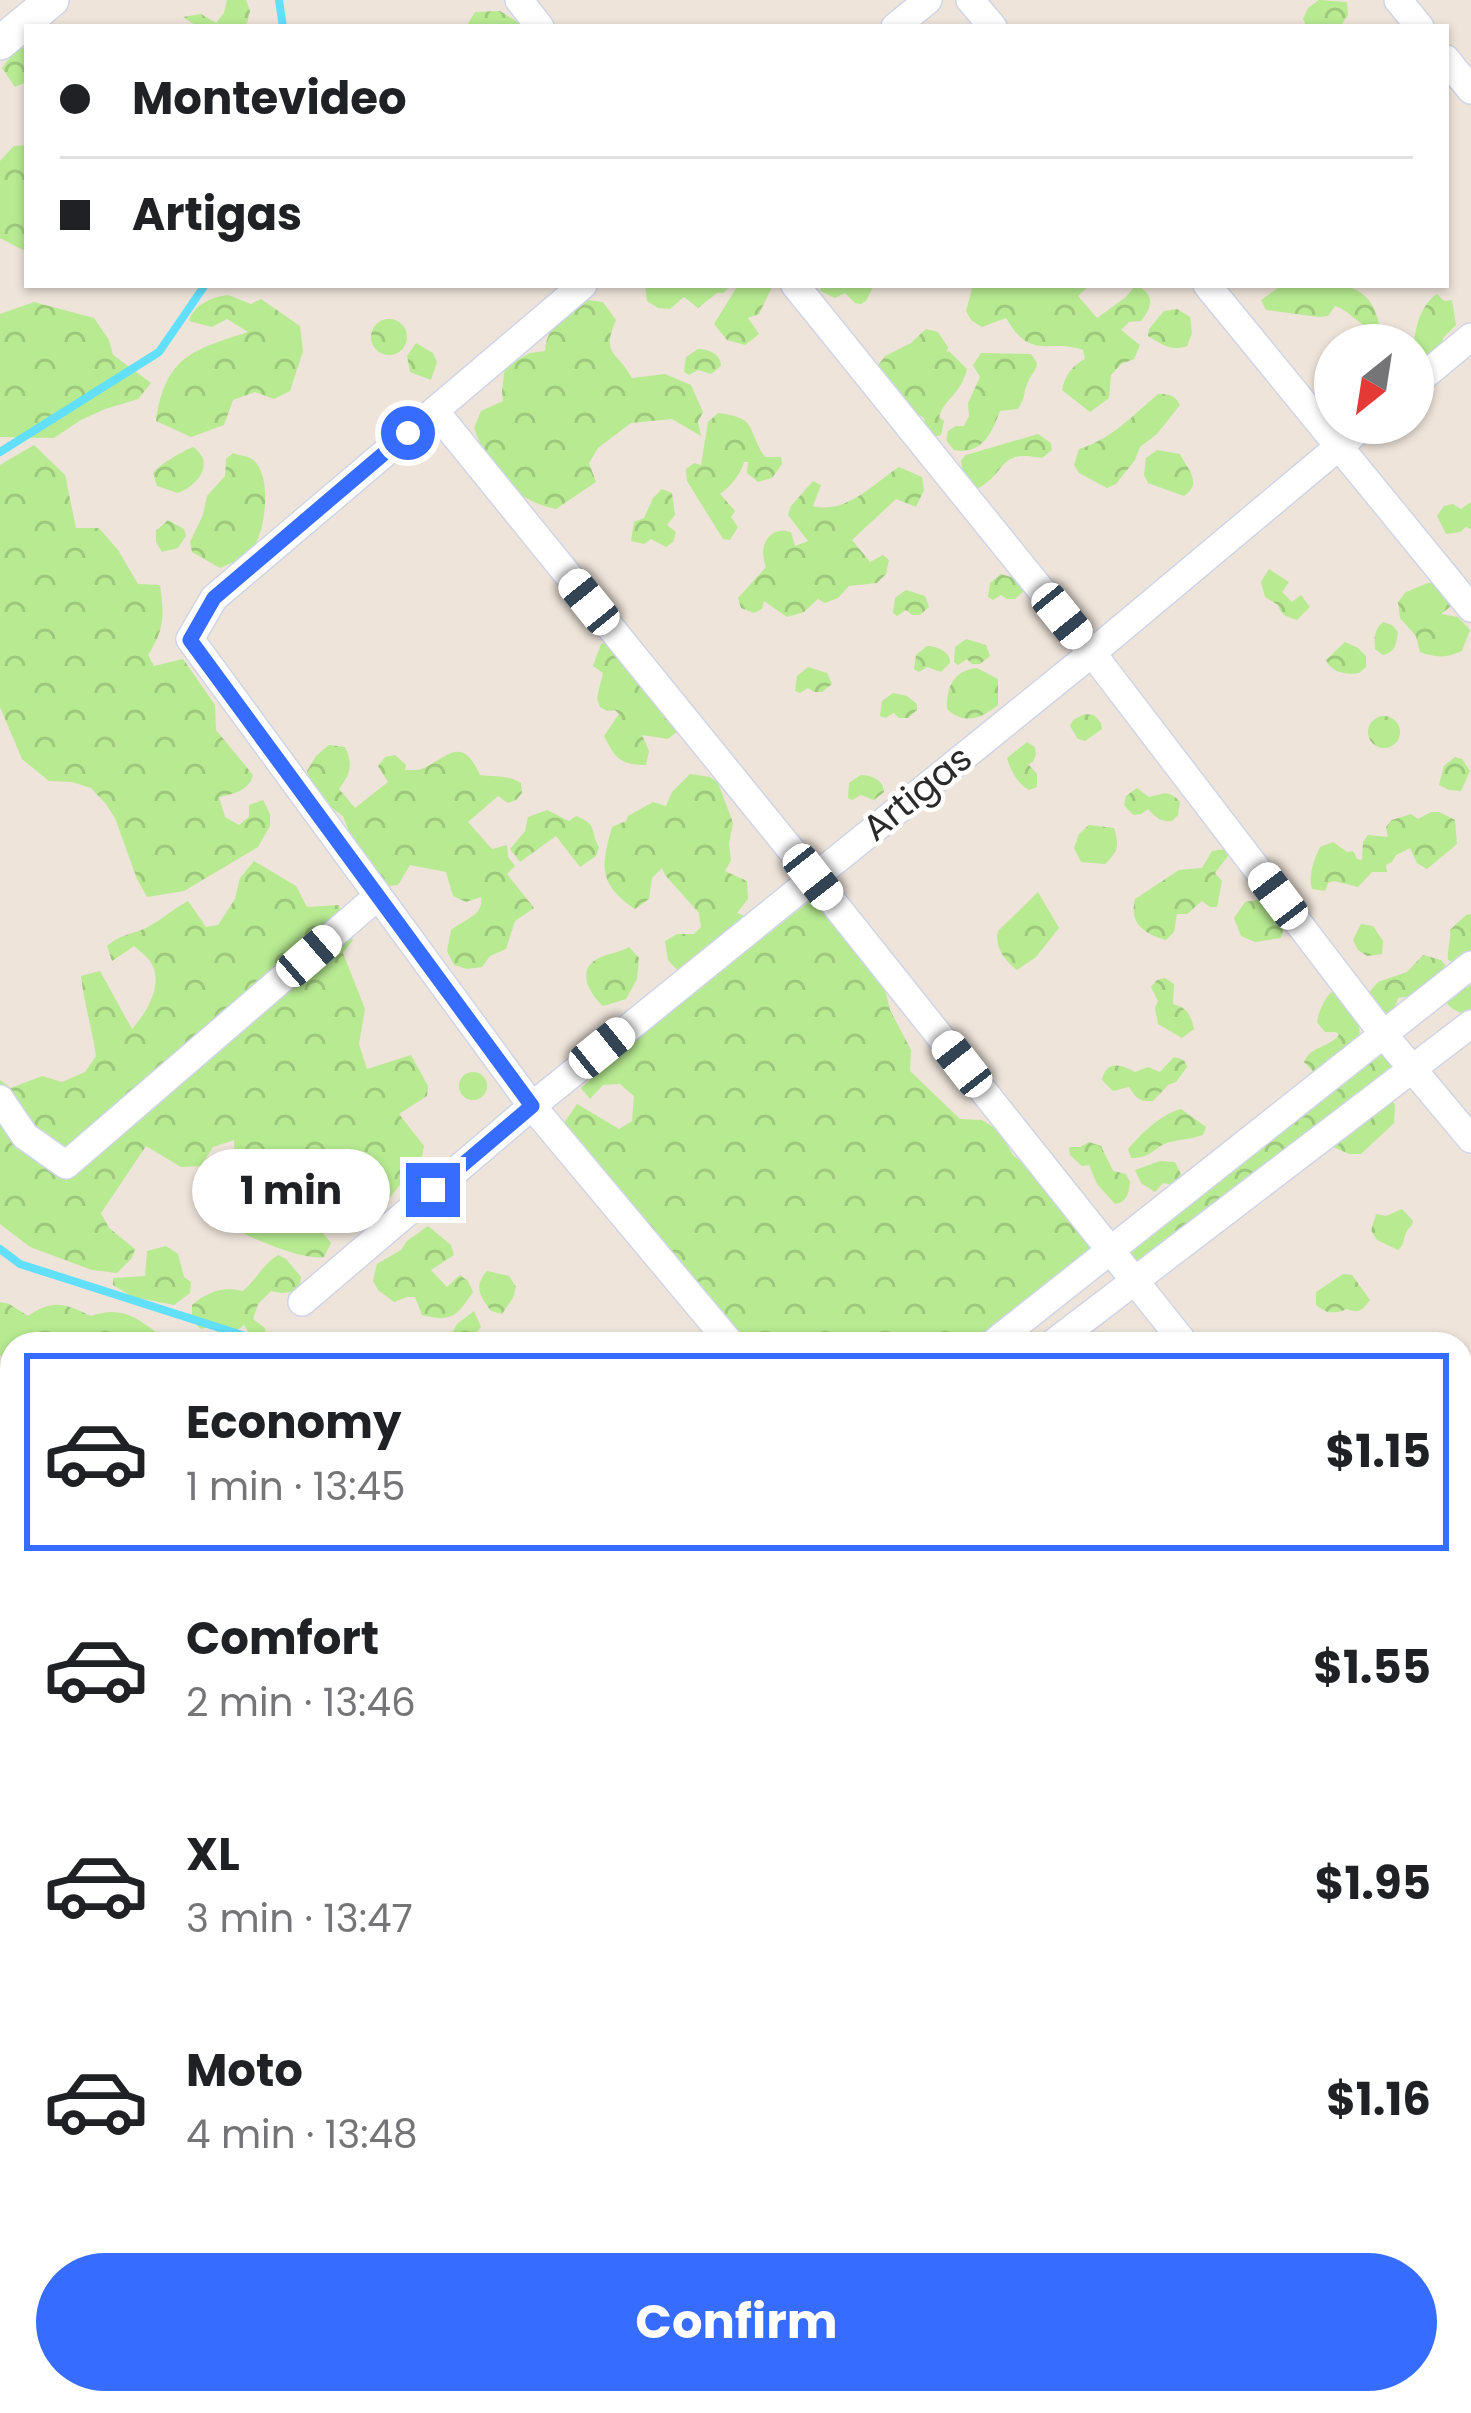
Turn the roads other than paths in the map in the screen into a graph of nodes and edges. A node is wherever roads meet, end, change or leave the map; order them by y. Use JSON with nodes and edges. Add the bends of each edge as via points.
{"nodes":[{"id":1,"x":519,"y":0,"type":"edge"},
{"id":2,"x":928,"y":0,"type":"edge"},
{"id":3,"x":970,"y":0,"type":"edge"},
{"id":4,"x":1397,"y":0,"type":"edge"},
{"id":5,"x":41,"y":3,"type":"edge"},
{"id":6,"x":538,"y":24,"type":"edge"},
{"id":7,"x":899,"y":24,"type":"edge"},
{"id":8,"x":990,"y":24,"type":"edge"},
{"id":9,"x":1417,"y":24,"type":"edge"},
{"id":10,"x":0,"y":43,"type":"edge"},
{"id":11,"x":1449,"y":63,"type":"edge"},
{"id":12,"x":1471,"y":90,"type":"edge"},
{"id":13,"x":579,"y":288,"type":"edge"},
{"id":14,"x":796,"y":288,"type":"edge"},
{"id":15,"x":1209,"y":288,"type":"edge"},
{"id":16,"x":1471,"y":337,"type":"edge"},
{"id":17,"x":1434,"y":368,"type":"edge"},
{"id":18,"x":435,"y":411,"type":"junction"},
{"id":19,"x":1342,"y":444,"type":"edge"},
{"id":20,"x":1340,"y":446,"type":"junction"},
{"id":21,"x":1471,"y":608,"type":"edge"},
{"id":22,"x":1092,"y":652,"type":"junction"},
{"id":23,"x":813,"y":877,"type":"junction"},
{"id":24,"x":378,"y":896,"type":"junction"},
{"id":25,"x":1471,"y":965,"type":"edge"},
{"id":26,"x":1471,"y":1024,"type":"edge"},
{"id":27,"x":1384,"y":1035,"type":"junction"},
{"id":28,"x":1413,"y":1069,"type":"junction"},
{"id":29,"x":0,"y":1099,"type":"edge"},
{"id":30,"x":532,"y":1106,"type":"junction"},
{"id":31,"x":1471,"y":1139,"type":"edge"},
{"id":32,"x":1112,"y":1252,"type":"junction"},
{"id":33,"x":1136,"y":1280,"type":"junction"},
{"id":34,"x":302,"y":1302,"type":"dead end"},
{"id":35,"x":721,"y":1332,"type":"edge"},
{"id":36,"x":1008,"y":1332,"type":"edge"},
{"id":37,"x":1068,"y":1332,"type":"edge"},
{"id":38,"x":1176,"y":1332,"type":"edge"}],
"edges":[{"from":1,"to":6,"type":"street"},
{"from":2,"to":7,"type":"street"},
{"from":3,"to":8,"type":"street"},
{"from":4,"to":9,"type":"street"},
{"from":5,"to":10,"type":"street"},
{"from":11,"to":12,"type":"street"},
{"from":13,"to":18,"type":"street"},
{"from":14,"to":22,"type":"street"},
{"from":15,"to":20,"type":"street"},
{"from":16,"to":17,"type":"street"},
{"from":18,"to":23,"type":"street"},
{"from":18,"to":24,"type":"street","via":[[214,598],[190,640]]},
{"from":19,"to":20,"type":"street","name":"Artigas"},
{"from":20,"to":21,"type":"street"},
{"from":20,"to":22,"type":"street","name":"Artigas"},
{"from":22,"to":23,"type":"street","name":"Artigas"},
{"from":22,"to":27,"type":"street"},
{"from":23,"to":30,"type":"street","name":"Artigas"},
{"from":23,"to":32,"type":"street"},
{"from":24,"to":29,"type":"street","via":[[66,1165],[25,1136]]},
{"from":24,"to":30,"type":"street"},
{"from":25,"to":27,"type":"street"},
{"from":26,"to":28,"type":"street"},
{"from":27,"to":28,"type":"street"},
{"from":27,"to":32,"type":"street"},
{"from":28,"to":31,"type":"street"},
{"from":28,"to":33,"type":"street"},
{"from":30,"to":34,"type":"street","name":"Artigas"},
{"from":30,"to":35,"type":"street"},
{"from":32,"to":33,"type":"street"},
{"from":32,"to":36,"type":"street"},
{"from":33,"to":37,"type":"street"},
{"from":33,"to":38,"type":"street"}]}
